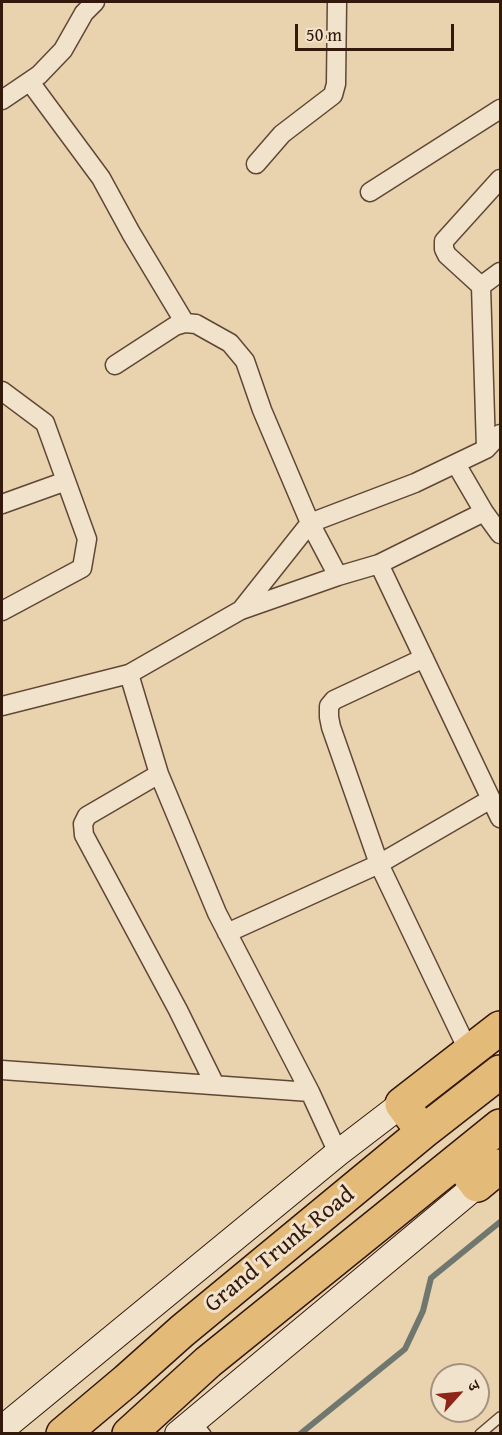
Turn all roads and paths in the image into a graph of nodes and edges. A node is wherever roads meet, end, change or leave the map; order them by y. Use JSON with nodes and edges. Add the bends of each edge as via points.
{"nodes":[{"id":1,"x":94,"y":2,"type":"edge"},
{"id":2,"x":337,"y":2,"type":"edge"},
{"id":3,"x":30,"y":82,"type":"junction"},
{"id":4,"x":2,"y":100,"type":"edge"},
{"id":5,"x":501,"y":109,"type":"edge"},
{"id":6,"x":256,"y":165,"type":"dead end"},
{"id":7,"x":501,"y":179,"type":"edge"},
{"id":8,"x":370,"y":192,"type":"dead end"},
{"id":9,"x":501,"y":272,"type":"edge"},
{"id":10,"x":481,"y":286,"type":"junction"},
{"id":11,"x":185,"y":323,"type":"junction"},
{"id":12,"x":115,"y":365,"type":"dead end"},
{"id":13,"x":2,"y":391,"type":"edge"},
{"id":14,"x":501,"y":434,"type":"edge"},
{"id":15,"x":486,"y":449,"type":"junction"},
{"id":16,"x":456,"y":464,"type":"junction"},
{"id":17,"x":66,"y":480,"type":"junction"},
{"id":18,"x":2,"y":504,"type":"edge"},
{"id":19,"x":484,"y":512,"type":"junction"},
{"id":20,"x":310,"y":523,"type":"junction"},
{"id":21,"x":501,"y":534,"type":"edge"},
{"id":22,"x":379,"y":564,"type":"junction"},
{"id":23,"x":338,"y":576,"type":"junction"},
{"id":24,"x":241,"y":610,"type":"junction"},
{"id":25,"x":2,"y":611,"type":"edge"},
{"id":26,"x":424,"y":658,"type":"junction"},
{"id":27,"x":129,"y":674,"type":"junction"},
{"id":28,"x":2,"y":706,"type":"edge"},
{"id":29,"x":159,"y":774,"type":"junction"},
{"id":30,"x":492,"y":788,"type":"edge"},
{"id":31,"x":501,"y":818,"type":"edge"},
{"id":32,"x":379,"y":864,"type":"junction"},
{"id":33,"x":227,"y":933,"type":"junction"},
{"id":34,"x":501,"y":1028,"type":"edge"},
{"id":35,"x":469,"y":1052,"type":"junction"},
{"id":36,"x":2,"y":1070,"type":"edge"},
{"id":37,"x":501,"y":1072,"type":"edge"},
{"id":38,"x":215,"y":1085,"type":"junction"},
{"id":39,"x":310,"y":1092,"type":"junction"},
{"id":40,"x":402,"y":1104,"type":"junction"},
{"id":41,"x":501,"y":1126,"type":"edge"},
{"id":42,"x":423,"y":1132,"type":"junction"},
{"id":43,"x":338,"y":1153,"type":"junction"},
{"id":44,"x":479,"y":1171,"type":"edge"},
{"id":45,"x":501,"y":1417,"type":"edge"},
{"id":46,"x":2,"y":1429,"type":"edge"},
{"id":47,"x":193,"y":1429,"type":"edge"},
{"id":48,"x":63,"y":1434,"type":"edge"},
{"id":49,"x":129,"y":1434,"type":"edge"},
{"id":50,"x":480,"y":1434,"type":"edge"}],
"edges":[{"from":1,"to":3,"type":"street","via":[[63,50]]},
{"from":2,"to":6,"type":"street","via":[[333,95],[282,134]]},
{"from":3,"to":4,"type":"street"},
{"from":3,"to":11,"type":"street","via":[[101,178]]},
{"from":5,"to":8,"type":"street"},
{"from":7,"to":10,"type":"street","via":[[444,240],[447,255]]},
{"from":9,"to":10,"type":"street"},
{"from":10,"to":15,"type":"street"},
{"from":11,"to":12,"type":"street"},
{"from":11,"to":20,"type":"street","via":[[196,324],[230,343],[245,361]]},
{"from":13,"to":17,"type":"street","via":[[45,423]]},
{"from":14,"to":15,"type":"street"},
{"from":15,"to":16,"type":"street"},
{"from":16,"to":19,"type":"street"},
{"from":16,"to":20,"type":"street"},
{"from":17,"to":18,"type":"street"},
{"from":17,"to":25,"type":"street","via":[[87,539],[82,568]]},
{"from":19,"to":21,"type":"street"},
{"from":19,"to":22,"type":"street"},
{"from":20,"to":23,"type":"street"},
{"from":20,"to":24,"type":"street"},
{"from":22,"to":23,"type":"street"},
{"from":22,"to":26,"type":"street"},
{"from":23,"to":24,"type":"street"},
{"from":24,"to":27,"type":"street"},
{"from":26,"to":30,"type":"street"},
{"from":26,"to":32,"type":"street","via":[[334,700],[329,706],[331,728]]},
{"from":27,"to":28,"type":"street"},
{"from":27,"to":29,"type":"street"},
{"from":29,"to":33,"type":"street"},
{"from":29,"to":38,"type":"street","via":[[87,816],[84,835]]},
{"from":30,"to":31,"type":"street"},
{"from":30,"to":32,"type":"street"},
{"from":32,"to":33,"type":"street"},
{"from":32,"to":35,"type":"street"},
{"from":33,"to":39,"type":"street"},
{"from":34,"to":35,"type":"highway"},
{"from":35,"to":40,"type":"highway"},
{"from":36,"to":38,"type":"street"},
{"from":37,"to":42,"type":"highway","name":"Grand Trunk Road"},
{"from":38,"to":39,"type":"street"},
{"from":39,"to":43,"type":"street"},
{"from":40,"to":42,"type":"highway"},
{"from":40,"to":43,"type":"street"},
{"from":41,"to":44,"type":"highway","name":"Grand Trunk Road"},
{"from":42,"to":48,"type":"highway","name":"Grand Trunk Road"},
{"from":43,"to":46,"type":"street"},
{"from":44,"to":47,"type":"street"},
{"from":44,"to":49,"type":"highway","name":"Grand Trunk Road","via":[[309,1281],[208,1362]]},
{"from":45,"to":50,"type":"lane"}]}
